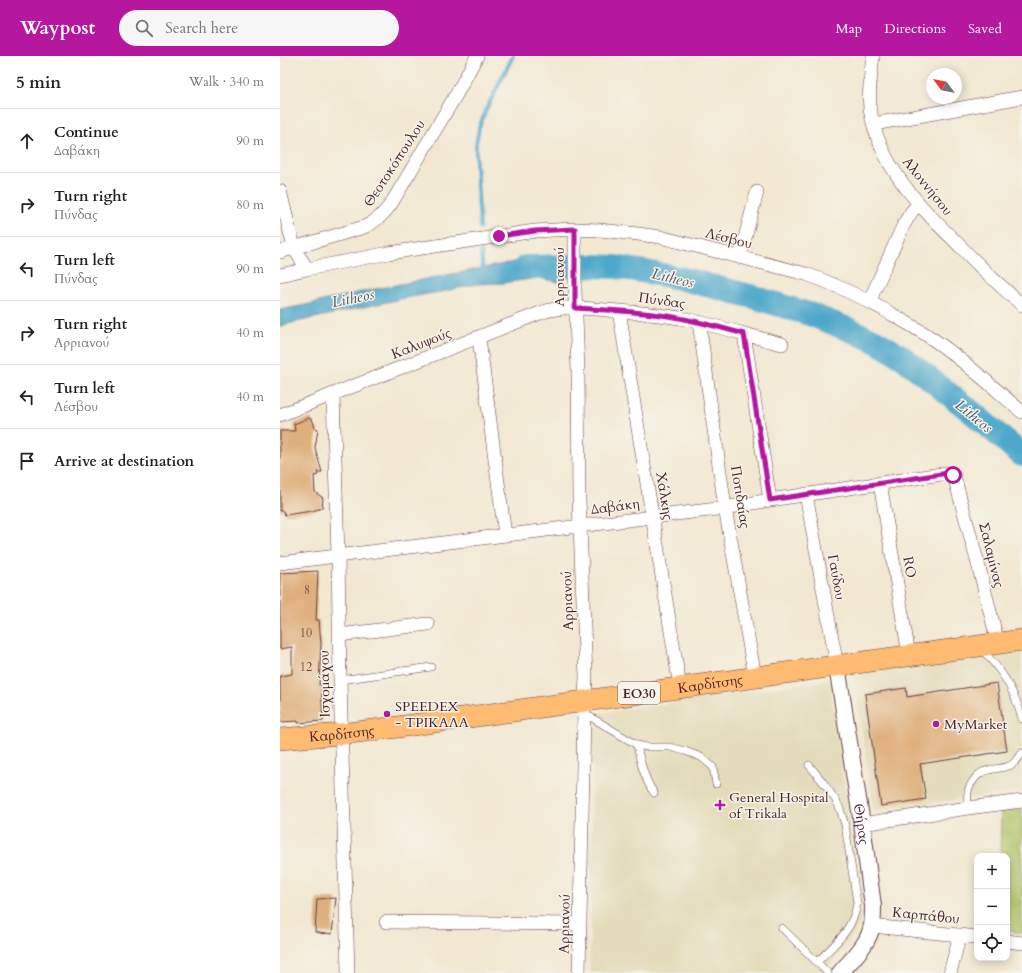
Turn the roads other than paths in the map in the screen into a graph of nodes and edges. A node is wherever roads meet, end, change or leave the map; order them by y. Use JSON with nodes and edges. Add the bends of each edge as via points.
{"nodes":[{"id":1,"x":477,"y":56,"type":"edge"},
{"id":2,"x":873,"y":56,"type":"edge"},
{"id":3,"x":1022,"y":97,"type":"edge"},
{"id":4,"x":874,"y":124,"type":"junction"},
{"id":5,"x":280,"y":190,"type":"edge"},
{"id":6,"x":757,"y":192,"type":"dead end"},
{"id":7,"x":919,"y":204,"type":"junction"},
{"id":8,"x":575,"y":231,"type":"junction"},
{"id":9,"x":294,"y":248,"type":"junction"},
{"id":10,"x":280,"y":252,"type":"edge"},
{"id":11,"x":740,"y":257,"type":"junction"},
{"id":12,"x":307,"y":269,"type":"junction"},
{"id":13,"x":280,"y":275,"type":"edge"},
{"id":14,"x":869,"y":302,"type":"junction"},
{"id":15,"x":1022,"y":305,"type":"edge"},
{"id":16,"x":575,"y":308,"type":"junction"},
{"id":17,"x":619,"y":311,"type":"junction"},
{"id":18,"x":699,"y":322,"type":"junction"},
{"id":19,"x":744,"y":334,"type":"junction"},
{"id":20,"x":479,"y":338,"type":"junction"},
{"id":21,"x":782,"y":344,"type":"dead end"},
{"id":22,"x":333,"y":394,"type":"junction"},
{"id":23,"x":1022,"y":412,"type":"edge"},
{"id":24,"x":280,"y":415,"type":"edge"},
{"id":25,"x":953,"y":475,"type":"joint"},
{"id":26,"x":880,"y":483,"type":"junction"},
{"id":27,"x":806,"y":494,"type":"junction"},
{"id":28,"x":770,"y":500,"type":"junction"},
{"id":29,"x":726,"y":508,"type":"junction"},
{"id":30,"x":652,"y":517,"type":"junction"},
{"id":31,"x":581,"y":526,"type":"junction"},
{"id":32,"x":505,"y":535,"type":"junction"},
{"id":33,"x":338,"y":556,"type":"junction"},
{"id":34,"x":280,"y":563,"type":"edge"},
{"id":35,"x":428,"y":624,"type":"dead end"},
{"id":36,"x":339,"y":635,"type":"junction"},
{"id":37,"x":1022,"y":640,"type":"edge"},
{"id":38,"x":988,"y":645,"type":"junction"},
{"id":39,"x":909,"y":655,"type":"junction"},
{"id":40,"x":837,"y":666,"type":"junction"},
{"id":41,"x":431,"y":667,"type":"dead end"},
{"id":42,"x":755,"y":677,"type":"junction"},
{"id":43,"x":340,"y":680,"type":"junction"},
{"id":44,"x":680,"y":687,"type":"junction"},
{"id":45,"x":584,"y":707,"type":"junction"},
{"id":46,"x":1022,"y":719,"type":"edge"},
{"id":47,"x":341,"y":734,"type":"junction"},
{"id":48,"x":280,"y":739,"type":"edge"},
{"id":49,"x":636,"y":744,"type":"junction"},
{"id":50,"x":1022,"y":752,"type":"edge"},
{"id":51,"x":809,"y":765,"type":"dead end"},
{"id":52,"x":716,"y":784,"type":"dead end"},
{"id":53,"x":654,"y":793,"type":"dead end"},
{"id":54,"x":1022,"y":801,"type":"edge"},
{"id":55,"x":968,"y":808,"type":"junction"},
{"id":56,"x":862,"y":824,"type":"junction"},
{"id":57,"x":386,"y":922,"type":"dead end"},
{"id":58,"x":580,"y":924,"type":"junction"},
{"id":59,"x":872,"y":926,"type":"junction"},
{"id":60,"x":782,"y":928,"type":"dead end"},
{"id":61,"x":960,"y":935,"type":"junction"},
{"id":62,"x":974,"y":937,"type":"edge"},
{"id":63,"x":1010,"y":941,"type":"edge"},
{"id":64,"x":1022,"y":943,"type":"edge"},
{"id":65,"x":817,"y":962,"type":"junction"},
{"id":66,"x":348,"y":973,"type":"edge"},
{"id":67,"x":580,"y":973,"type":"edge"},
{"id":68,"x":828,"y":973,"type":"edge"},
{"id":69,"x":840,"y":973,"type":"edge"},
{"id":70,"x":950,"y":973,"type":"edge"}],
"edges":[{"from":1,"to":9,"type":"street","name":"Θεοτοκόπουλου","via":[[391,204],[381,216],[364,227]]},
{"from":2,"to":4,"type":"street","name":"Αλοννήσου","via":[[870,108]]},
{"from":3,"to":4,"type":"street"},
{"from":4,"to":7,"type":"street","name":"Αλοννήσου","via":[[891,166]]},
{"from":5,"to":9,"type":"street"},
{"from":6,"to":11,"type":"street"},
{"from":7,"to":14,"type":"street","via":[[904,224]]},
{"from":7,"to":15,"type":"street","name":"Αλοννήσου","via":[[969,256]]},
{"from":8,"to":11,"type":"street","name":"Λέσβου","via":[[610,231],[660,238]]},
{"from":8,"to":12,"type":"street","name":"Λέσβου","via":[[535,231],[389,253]]},
{"from":8,"to":16,"type":"street","name":"Αρριανού"},
{"from":9,"to":10,"type":"street","name":"Θεοτοκόπουλου"},
{"from":9,"to":12,"type":"street"},
{"from":11,"to":14,"type":"street","name":"Λέσβου","via":[[814,277]]},
{"from":12,"to":13,"type":"street","name":"Λέσβου"},
{"from":14,"to":23,"type":"street","name":"Λέσβου","via":[[937,342]]},
{"from":16,"to":17,"type":"street","name":"Πύνδας"},
{"from":16,"to":20,"type":"street","name":"Καλυψούς","via":[[547,311]]},
{"from":16,"to":31,"type":"street","name":"Αρριανού"},
{"from":17,"to":18,"type":"street","name":"Πύνδας"},
{"from":17,"to":30,"type":"street","name":"Χάλκης"},
{"from":18,"to":19,"type":"street","name":"Πύνδας"},
{"from":18,"to":29,"type":"street","name":"Ποτιδαίας"},
{"from":19,"to":21,"type":"street","name":"Πύνδας"},
{"from":19,"to":28,"type":"street"},
{"from":20,"to":22,"type":"street","name":"Καλυψούς"},
{"from":20,"to":32,"type":"street"},
{"from":22,"to":24,"type":"street","name":"Καλυψούς"},
{"from":22,"to":33,"type":"street","name":"Ισχομάχου"},
{"from":25,"to":26,"type":"street","name":"Δαβάκη","via":[[948,473]]},
{"from":25,"to":38,"type":"street","name":"Σαλαμίνας","via":[[964,509]]},
{"from":26,"to":27,"type":"street","name":"Δαβάκη"},
{"from":26,"to":39,"type":"street","name":"RO"},
{"from":27,"to":28,"type":"street","name":"Δαβάκη"},
{"from":27,"to":40,"type":"street","name":"Γαύδου"},
{"from":28,"to":29,"type":"street","name":"Δαβάκη"},
{"from":29,"to":30,"type":"street","name":"Δαβάκη"},
{"from":29,"to":42,"type":"street","name":"Ποτιδαίας"},
{"from":30,"to":31,"type":"street","name":"Δαβάκη"},
{"from":30,"to":44,"type":"street","name":"Χάλκης"},
{"from":31,"to":32,"type":"street","name":"Δαβάκη"},
{"from":31,"to":45,"type":"street","name":"Αρριανού","via":[[586,677]]},
{"from":32,"to":33,"type":"street","name":"Δαβάκη"},
{"from":33,"to":34,"type":"street","name":"Δαβάκη"},
{"from":33,"to":36,"type":"street","name":"Ισχομάχου"},
{"from":35,"to":36,"type":"street"},
{"from":36,"to":43,"type":"street","name":"Ισχομάχου"},
{"from":37,"to":38,"type":"main road","name":"Καρδίτσης","number":"ΕΟ30"},
{"from":38,"to":39,"type":"main road","name":"Καρδίτσης","number":"ΕΟ30"},
{"from":38,"to":46,"type":"lane","via":[[998,669],[1016,699]]},
{"from":39,"to":40,"type":"main road","name":"Καρδίτσης","number":"ΕΟ30"},
{"from":40,"to":42,"type":"main road","name":"Καρδίτσης","number":"ΕΟ30"},
{"from":40,"to":56,"type":"street","name":"Θήρας"},
{"from":41,"to":43,"type":"lane"},
{"from":42,"to":44,"type":"main road","name":"Καρδίτσης","number":"ΕΟ30"},
{"from":43,"to":47,"type":"street","name":"Ισχομάχου"},
{"from":44,"to":45,"type":"main road","name":"Καρδίτσης","number":"ΕΟ30"},
{"from":45,"to":47,"type":"main road","name":"Καρδίτσης","number":"ΕΟ30"},
{"from":45,"to":49,"type":"lane"},
{"from":45,"to":58,"type":"street","name":"Αρριανού"},
{"from":47,"to":48,"type":"main road","name":"Καρδίτσης","number":"ΕΟ30"},
{"from":47,"to":66,"type":"street","name":"Ισχομάχου"},
{"from":49,"to":52,"type":"lane","via":[[647,748],[670,747],[701,757],[713,767]]},
{"from":49,"to":53,"type":"lane","via":[[648,785]]},
{"from":50,"to":55,"type":"lane","via":[[1009,766],[979,774],[969,787]]},
{"from":51,"to":65,"type":"lane","via":[[840,809],[857,903],[851,923]]},
{"from":54,"to":55,"type":"street"},
{"from":55,"to":56,"type":"street"},
{"from":56,"to":59,"type":"street","name":"Θήρας","via":[[873,906]]},
{"from":57,"to":58,"type":"street"},
{"from":58,"to":67,"type":"street","name":"Αρριανού"},
{"from":59,"to":61,"type":"street","name":"Καρπάθου"},
{"from":59,"to":69,"type":"street","name":"Θήρας","via":[[866,940]]},
{"from":60,"to":65,"type":"lane"},
{"from":61,"to":62,"type":"street","name":"Καρπάθου"},
{"from":61,"to":70,"type":"street"},
{"from":63,"to":64,"type":"street"},
{"from":65,"to":68,"type":"lane"}]}
